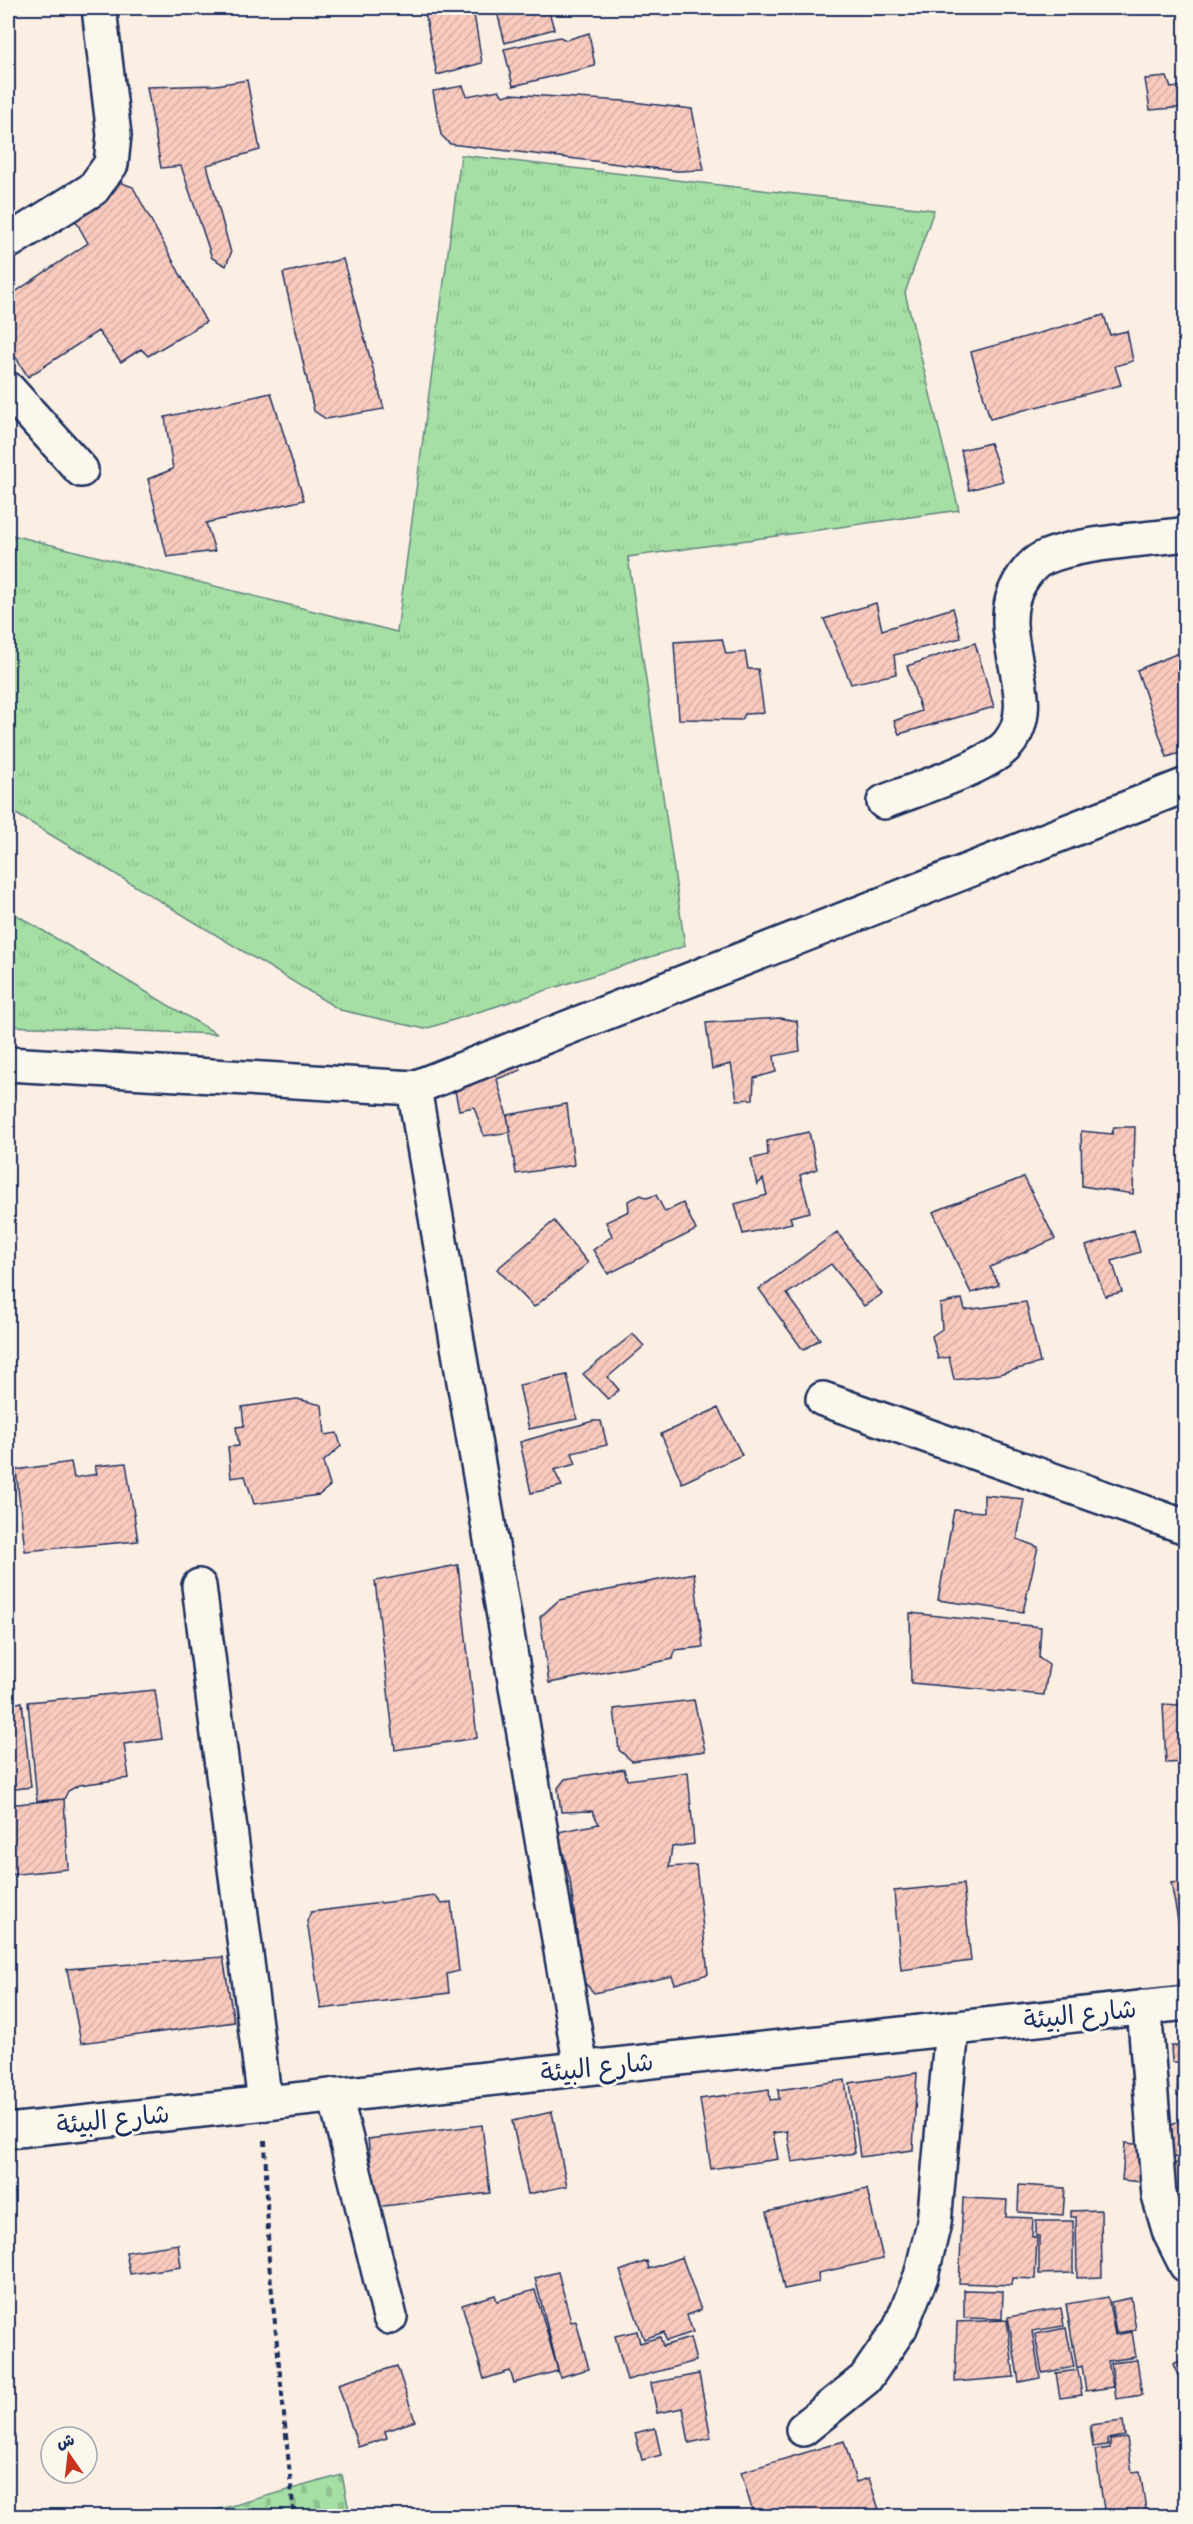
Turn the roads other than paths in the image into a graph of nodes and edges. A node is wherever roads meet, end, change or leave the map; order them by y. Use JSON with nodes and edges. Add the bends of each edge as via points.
{"nodes":[{"id":1,"x":99,"y":8,"type":"edge"},
{"id":2,"x":8,"y":242,"type":"edge"},
{"id":3,"x":8,"y":389,"type":"edge"},
{"id":4,"x":81,"y":470,"type":"dead end"},
{"id":5,"x":1185,"y":534,"type":"edge"},
{"id":6,"x":1185,"y":784,"type":"edge"},
{"id":7,"x":884,"y":802,"type":"dead end"},
{"id":8,"x":8,"y":1064,"type":"edge"},
{"id":9,"x":414,"y":1088,"type":"junction"},
{"id":10,"x":823,"y":1399,"type":"dead end"},
{"id":11,"x":1185,"y":1527,"type":"edge"},
{"id":12,"x":199,"y":1586,"type":"dead end"},
{"id":13,"x":1185,"y":2002,"type":"edge"},
{"id":14,"x":1144,"y":2007,"type":"junction"},
{"id":15,"x":952,"y":2028,"type":"junction"},
{"id":16,"x":581,"y":2068,"type":"junction"},
{"id":17,"x":336,"y":2095,"type":"junction"},
{"id":18,"x":265,"y":2103,"type":"junction"},
{"id":19,"x":8,"y":2131,"type":"edge"},
{"id":20,"x":1185,"y":2265,"type":"edge"},
{"id":21,"x":390,"y":2317,"type":"dead end"},
{"id":22,"x":803,"y":2429,"type":"dead end"}],
"edges":[{"from":1,"to":2,"type":"street","via":[[114,135],[111,164],[93,189]]},
{"from":3,"to":4,"type":"street"},
{"from":5,"to":7,"type":"street","via":[[1062,551],[1042,558],[1026,572],[1011,596],[1009,630],[1023,707],[1019,728],[1007,745],[986,761]]},
{"from":6,"to":9,"type":"street"},
{"from":8,"to":9,"type":"street"},
{"from":9,"to":16,"type":"street"},
{"from":10,"to":11,"type":"street"},
{"from":12,"to":18,"type":"street"},
{"from":13,"to":14,"type":"street","name":"شارع البيئة"},
{"from":14,"to":15,"type":"street","name":"شارع البيئة"},
{"from":14,"to":20,"type":"street","via":[[1159,2196]]},
{"from":15,"to":16,"type":"street","name":"شارع البيئة"},
{"from":15,"to":22,"type":"street","via":[[934,2223],[921,2276],[900,2328],[865,2379]]},
{"from":16,"to":17,"type":"street","name":"شارع البيئة"},
{"from":17,"to":18,"type":"street","name":"شارع البيئة"},
{"from":17,"to":21,"type":"street"},
{"from":18,"to":19,"type":"street","name":"شارع البيئة"}]}
